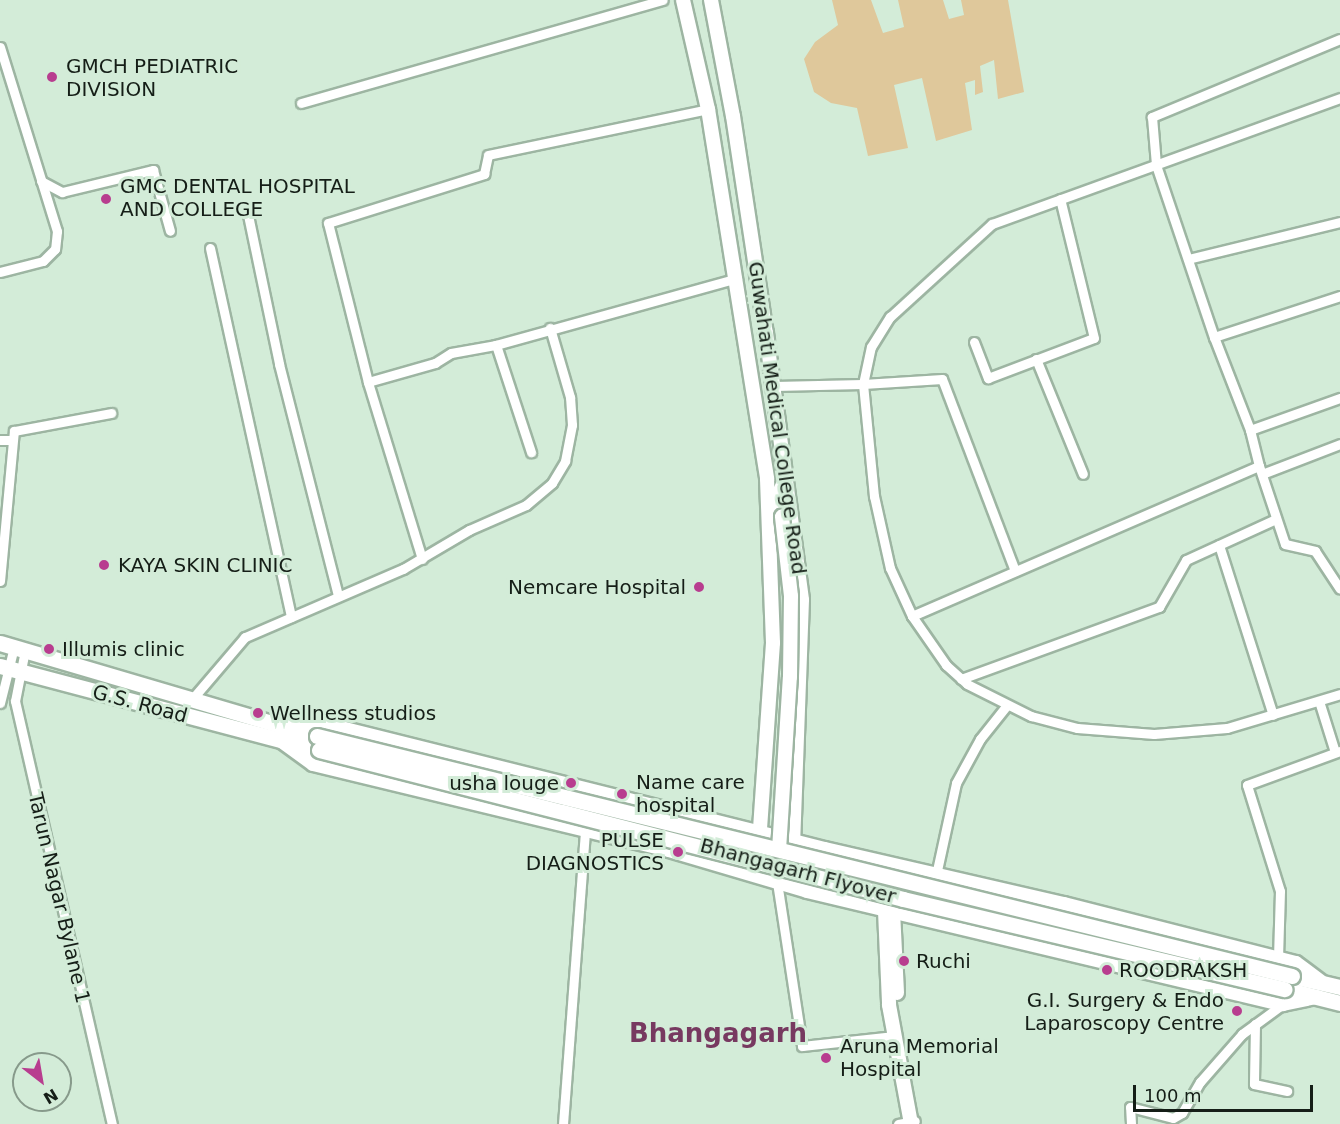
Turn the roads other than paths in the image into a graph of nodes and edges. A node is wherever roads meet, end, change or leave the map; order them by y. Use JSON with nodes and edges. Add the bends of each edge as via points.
{"nodes":[{"id":1,"x":663,"y":0,"type":"edge"},
{"id":2,"x":683,"y":0,"type":"edge"},
{"id":3,"x":711,"y":0,"type":"edge"},
{"id":4,"x":1340,"y":39,"type":"edge"},
{"id":5,"x":0,"y":47,"type":"edge"},
{"id":6,"x":1340,"y":98,"type":"edge"},
{"id":7,"x":302,"y":103,"type":"dead end"},
{"id":8,"x":708,"y":109,"type":"junction"},
{"id":9,"x":1156,"y":165,"type":"junction"},
{"id":10,"x":40,"y":180,"type":"junction"},
{"id":11,"x":1060,"y":199,"type":"junction"},
{"id":12,"x":248,"y":215,"type":"dead end"},
{"id":13,"x":1340,"y":222,"type":"edge"},
{"id":14,"x":170,"y":231,"type":"dead end"},
{"id":15,"x":210,"y":248,"type":"dead end"},
{"id":16,"x":1188,"y":258,"type":"junction"},
{"id":17,"x":0,"y":273,"type":"edge"},
{"id":18,"x":737,"y":278,"type":"junction"},
{"id":19,"x":1340,"y":296,"type":"edge"},
{"id":20,"x":550,"y":328,"type":"junction"},
{"id":21,"x":1214,"y":337,"type":"junction"},
{"id":22,"x":974,"y":342,"type":"dead end"},
{"id":23,"x":496,"y":345,"type":"junction"},
{"id":24,"x":1036,"y":359,"type":"junction"},
{"id":25,"x":368,"y":382,"type":"junction"},
{"id":26,"x":863,"y":384,"type":"junction"},
{"id":27,"x":774,"y":386,"type":"junction"},
{"id":28,"x":1340,"y":398,"type":"edge"},
{"id":29,"x":111,"y":413,"type":"dead end"},
{"id":30,"x":1250,"y":430,"type":"junction"},
{"id":31,"x":0,"y":440,"type":"edge"},
{"id":32,"x":12,"y":440,"type":"junction"},
{"id":33,"x":1340,"y":444,"type":"edge"},
{"id":34,"x":531,"y":452,"type":"dead end"},
{"id":35,"x":1260,"y":470,"type":"junction"},
{"id":36,"x":1083,"y":474,"type":"dead end"},
{"id":37,"x":787,"y":476,"type":"junction"},
{"id":38,"x":767,"y":479,"type":"junction"},
{"id":39,"x":779,"y":493,"type":"junction"},
{"id":40,"x":1276,"y":519,"type":"junction"},
{"id":41,"x":1219,"y":545,"type":"junction"},
{"id":42,"x":422,"y":559,"type":"junction"},
{"id":43,"x":1015,"y":572,"type":"junction"},
{"id":44,"x":0,"y":581,"type":"edge"},
{"id":45,"x":1340,"y":589,"type":"edge"},
{"id":46,"x":338,"y":596,"type":"junction"},
{"id":47,"x":912,"y":616,"type":"junction"},
{"id":48,"x":291,"y":617,"type":"junction"},
{"id":49,"x":13,"y":647,"type":"edge"},
{"id":50,"x":9,"y":669,"type":"edge"},
{"id":51,"x":961,"y":679,"type":"junction"},
{"id":52,"x":1340,"y":694,"type":"edge"},
{"id":53,"x":193,"y":698,"type":"junction"},
{"id":54,"x":1319,"y":701,"type":"junction"},
{"id":55,"x":0,"y":703,"type":"edge"},
{"id":56,"x":1007,"y":705,"type":"junction"},
{"id":57,"x":1273,"y":715,"type":"junction"},
{"id":58,"x":283,"y":733,"type":"junction"},
{"id":59,"x":318,"y":743,"type":"junction"},
{"id":60,"x":1337,"y":752,"type":"edge"},
{"id":61,"x":727,"y":824,"type":"junction"},
{"id":62,"x":585,"y":830,"type":"junction"},
{"id":63,"x":760,"y":831,"type":"junction"},
{"id":64,"x":794,"y":840,"type":"junction"},
{"id":65,"x":779,"y":850,"type":"junction"},
{"id":66,"x":883,"y":863,"type":"junction"},
{"id":67,"x":719,"y":866,"type":"junction"},
{"id":68,"x":897,"y":866,"type":"junction"},
{"id":69,"x":936,"y":875,"type":"junction"},
{"id":70,"x":777,"y":882,"type":"junction"},
{"id":71,"x":887,"y":909,"type":"junction"},
{"id":72,"x":1278,"y":958,"type":"junction"},
{"id":73,"x":1340,"y":987,"type":"edge"},
{"id":74,"x":1287,"y":990,"type":"junction"},
{"id":75,"x":1320,"y":990,"type":"junction"},
{"id":76,"x":1340,"y":1003,"type":"edge"},
{"id":77,"x":1256,"y":1024,"type":"junction"},
{"id":78,"x":894,"y":1036,"type":"junction"},
{"id":79,"x":1287,"y":1090,"type":"dead end"},
{"id":80,"x":911,"y":1123,"type":"edge"},
{"id":81,"x":112,"y":1124,"type":"edge"},
{"id":82,"x":563,"y":1124,"type":"edge"},
{"id":83,"x":1131,"y":1124,"type":"edge"}],
"edges":[{"from":1,"to":7,"type":"street"},
{"from":2,"to":8,"type":"main road","name":"Guwahati Medical College Road"},
{"from":3,"to":27,"type":"main road","name":"Guwahati Medical College Road","via":[[733,116]]},
{"from":4,"to":9,"type":"street","via":[[1152,117]]},
{"from":5,"to":10,"type":"street"},
{"from":6,"to":9,"type":"street"},
{"from":8,"to":18,"type":"main road","name":"Guwahati Medical College Road"},
{"from":8,"to":25,"type":"street","via":[[488,155],[484,174],[328,223]]},
{"from":9,"to":11,"type":"street"},
{"from":9,"to":16,"type":"street"},
{"from":10,"to":14,"type":"street","via":[[62,192],[153,170]]},
{"from":10,"to":17,"type":"street","via":[[57,231],[56,249],[43,261]]},
{"from":11,"to":24,"type":"street","via":[[1094,338]]},
{"from":11,"to":26,"type":"street","via":[[992,224],[890,316],[871,347]]},
{"from":12,"to":46,"type":"street","via":[[279,364]]},
{"from":13,"to":16,"type":"street"},
{"from":15,"to":48,"type":"street"},
{"from":16,"to":21,"type":"street"},
{"from":18,"to":20,"type":"street"},
{"from":18,"to":38,"type":"main road","name":"Guwahati Medical College Road"},
{"from":19,"to":21,"type":"street"},
{"from":20,"to":23,"type":"street"},
{"from":20,"to":42,"type":"street","via":[[570,397],[572,425],[565,461],[552,483],[526,505],[469,530]]},
{"from":21,"to":30,"type":"street"},
{"from":22,"to":24,"type":"street","via":[[988,378]]},
{"from":23,"to":25,"type":"street","via":[[451,353],[435,363]]},
{"from":23,"to":34,"type":"street"},
{"from":24,"to":36,"type":"street"},
{"from":25,"to":42,"type":"street"},
{"from":26,"to":27,"type":"street"},
{"from":26,"to":43,"type":"street","via":[[942,379]]},
{"from":26,"to":47,"type":"street","via":[[874,496],[890,568]]},
{"from":27,"to":37,"type":"main road","name":"Guwahati Medical College Road"},
{"from":28,"to":30,"type":"street"},
{"from":29,"to":32,"type":"street","via":[[25,427],[14,431]]},
{"from":30,"to":35,"type":"street"},
{"from":31,"to":32,"type":"street"},
{"from":32,"to":44,"type":"street"},
{"from":33,"to":35,"type":"street"},
{"from":35,"to":40,"type":"street"},
{"from":35,"to":43,"type":"street"},
{"from":37,"to":39,"type":"main road"},
{"from":37,"to":64,"type":"main road","name":"Guwahati Medical College Road","via":[[802,600]]},
{"from":38,"to":39,"type":"main road"},
{"from":38,"to":63,"type":"main road","name":"Guwahati Medical College Road","via":[[773,643]]},
{"from":39,"to":65,"type":"main road","bridge":true,"via":[[791,596]]},
{"from":40,"to":41,"type":"street"},
{"from":40,"to":45,"type":"street","via":[[1285,544],[1315,551]]},
{"from":41,"to":51,"type":"street","via":[[1186,560],[1159,607]]},
{"from":41,"to":57,"type":"street"},
{"from":42,"to":46,"type":"street"},
{"from":43,"to":47,"type":"street"},
{"from":46,"to":48,"type":"street"},
{"from":47,"to":51,"type":"street","via":[[946,665]]},
{"from":48,"to":53,"type":"street","via":[[245,637]]},
{"from":49,"to":50,"type":"street"},
{"from":49,"to":53,"type":"main road","name":"G.S. Road"},
{"from":50,"to":55,"type":"street"},
{"from":50,"to":58,"type":"main road","name":"G.S. Road"},
{"from":50,"to":81,"type":"street","name":"Tarun Nagar Bylane 1"},
{"from":51,"to":56,"type":"street"},
{"from":52,"to":54,"type":"street"},
{"from":53,"to":58,"type":"main road","name":"G.S. Road"},
{"from":54,"to":57,"type":"street"},
{"from":54,"to":60,"type":"street"},
{"from":56,"to":57,"type":"street","via":[[1077,729],[1154,734],[1227,728]]},
{"from":56,"to":69,"type":"street","via":[[980,739],[956,783]]},
{"from":58,"to":59,"type":"main road","name":"Bhangagarh Flyover"},
{"from":58,"to":61,"type":"main road","via":[[325,724]]},
{"from":58,"to":62,"type":"main road","via":[[314,764]]},
{"from":59,"to":65,"type":"main road","name":"Bhangagarh Flyover","bridge":true},
{"from":59,"to":74,"type":"main road","name":"Bhangagarh Flyover","bridge":true,"via":[[892,897]]},
{"from":60,"to":72,"type":"street","via":[[1247,785],[1280,891]]},
{"from":61,"to":63,"type":"main road"},
{"from":61,"to":67,"type":"main road"},
{"from":62,"to":67,"type":"main road"},
{"from":62,"to":82,"type":"street"},
{"from":63,"to":64,"type":"main road"},
{"from":64,"to":66,"type":"main road"},
{"from":65,"to":74,"type":"main road","name":"Bhangagarh Flyover","bridge":true},
{"from":66,"to":68,"type":"main road"},
{"from":66,"to":71,"type":"main road"},
{"from":67,"to":70,"type":"main road"},
{"from":68,"to":69,"type":"main road"},
{"from":68,"to":71,"type":"main road"},
{"from":69,"to":72,"type":"main road"},
{"from":70,"to":71,"type":"main road"},
{"from":70,"to":78,"type":"street","via":[[802,1046]]},
{"from":71,"to":74,"type":"main road"},
{"from":71,"to":78,"type":"main road"},
{"from":71,"to":80,"type":"main road"},
{"from":72,"to":75,"type":"main road","via":[[1296,963]]},
{"from":73,"to":75,"type":"main road"},
{"from":74,"to":75,"type":"main road","name":"Bhangagarh Flyover"},
{"from":74,"to":75,"type":"main road"},
{"from":74,"to":77,"type":"street"},
{"from":75,"to":76,"type":"main road"},
{"from":77,"to":79,"type":"street","via":[[1254,1084]]},
{"from":77,"to":83,"type":"street","via":[[1200,1082],[1182,1113],[1173,1118],[1130,1107]]},
{"from":78,"to":80,"type":"main road"}]}
